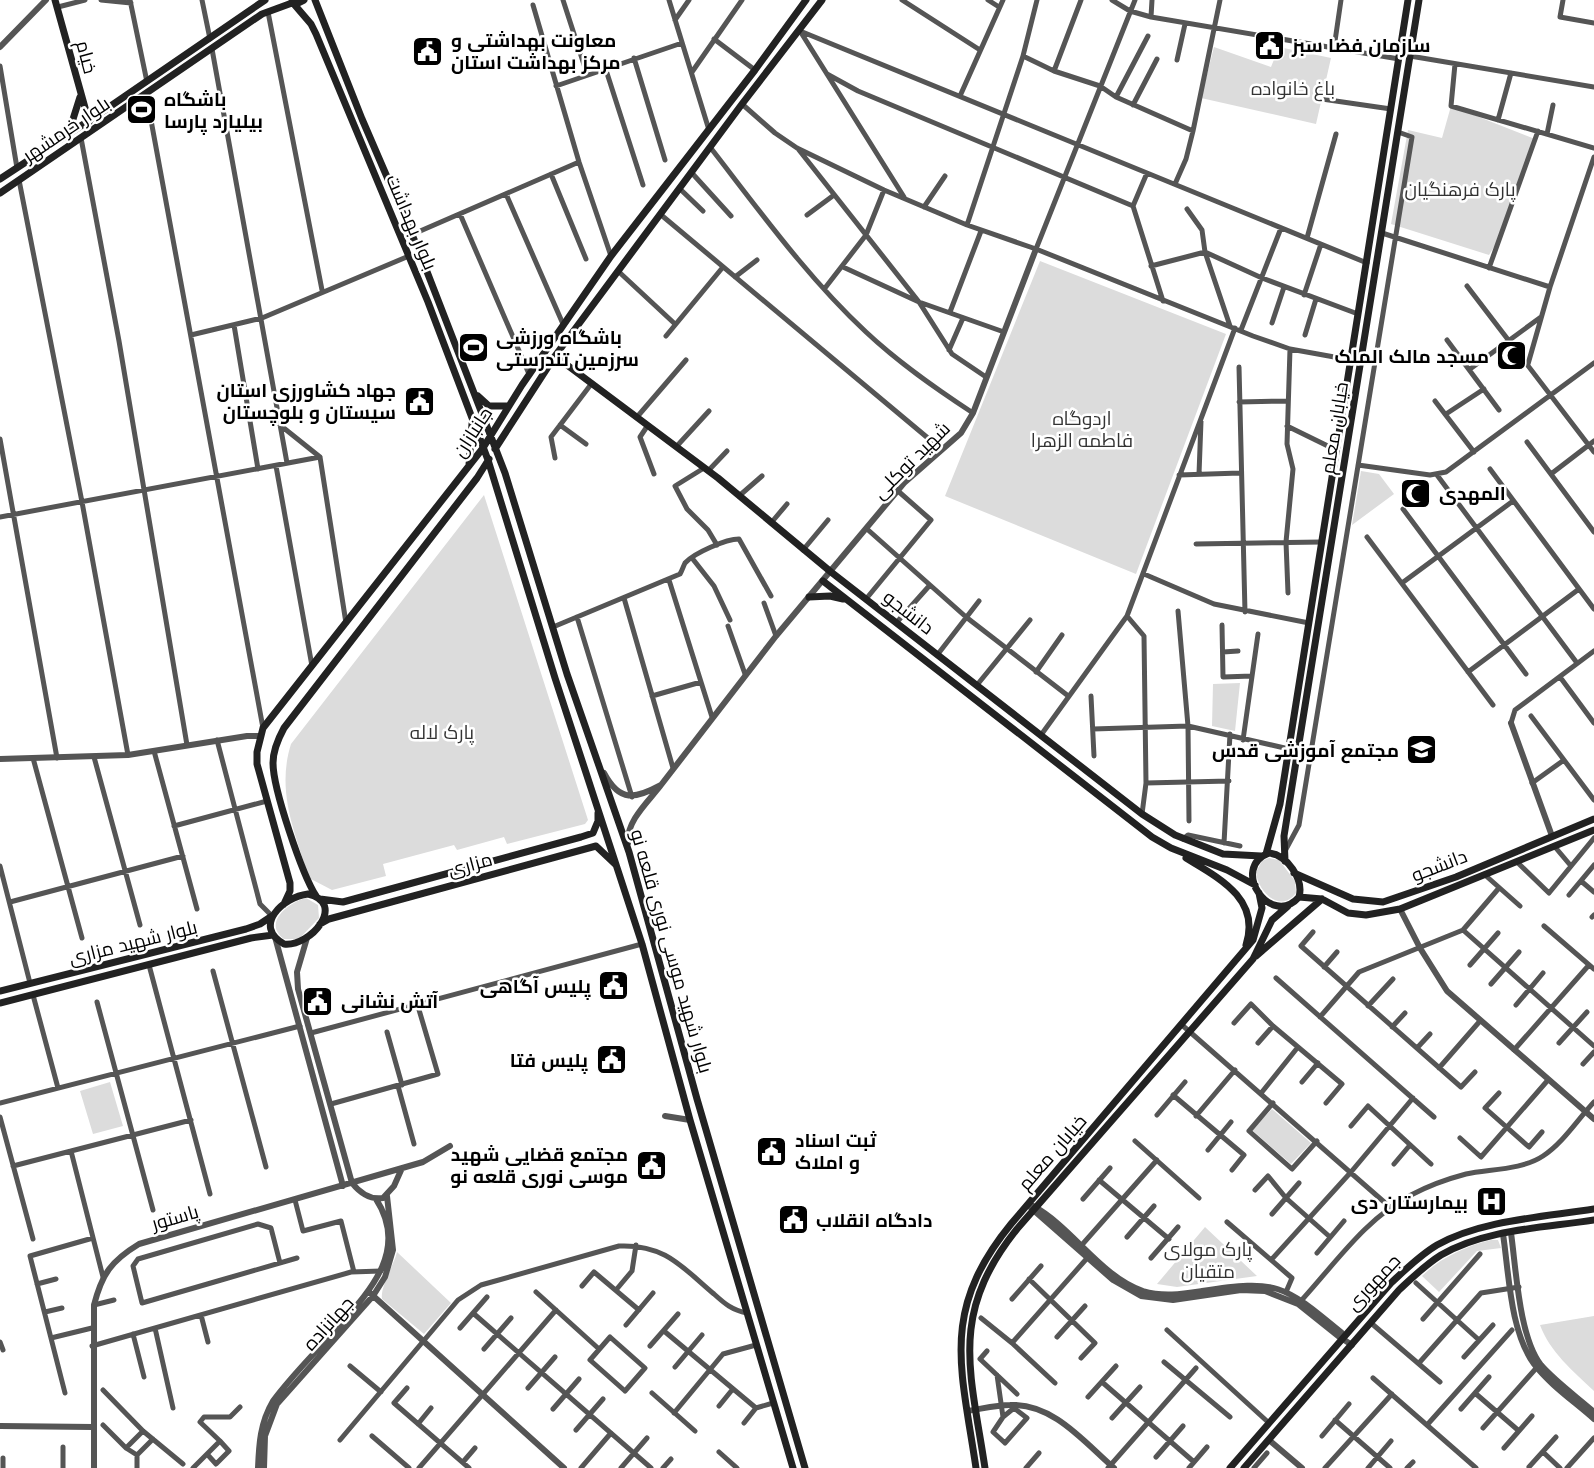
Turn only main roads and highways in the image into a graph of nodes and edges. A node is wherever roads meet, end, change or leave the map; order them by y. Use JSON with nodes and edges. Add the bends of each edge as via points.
{"nodes":[{"id":1,"x":265,"y":0,"type":"edge"},
{"id":2,"x":304,"y":0,"type":"edge"},
{"id":3,"x":314,"y":0,"type":"edge"},
{"id":4,"x":806,"y":0,"type":"edge"},
{"id":5,"x":822,"y":0,"type":"edge"},
{"id":6,"x":1408,"y":0,"type":"edge"},
{"id":7,"x":1419,"y":0,"type":"edge"},
{"id":8,"x":291,"y":2,"type":"edge"},
{"id":9,"x":56,"y":3,"type":"edge"},
{"id":10,"x":209,"y":39,"type":"junction"},
{"id":11,"x":212,"y":49,"type":"junction"},
{"id":12,"x":81,"y":93,"type":"junction"},
{"id":13,"x":89,"y":121,"type":"junction"},
{"id":14,"x":68,"y":135,"type":"junction"},
{"id":15,"x":0,"y":179,"type":"edge"},
{"id":16,"x":0,"y":193,"type":"edge"},
{"id":17,"x":419,"y":251,"type":"junction"},
{"id":18,"x":409,"y":256,"type":"junction"},
{"id":19,"x":579,"y":303,"type":"junction"},
{"id":20,"x":589,"y":310,"type":"junction"},
{"id":21,"x":555,"y":356,"type":"junction"},
{"id":22,"x":475,"y":393,"type":"junction"},
{"id":23,"x":508,"y":406,"type":"junction"},
{"id":24,"x":472,"y":416,"type":"junction"},
{"id":25,"x":491,"y":435,"type":"junction"},
{"id":26,"x":496,"y":447,"type":"junction"},
{"id":27,"x":484,"y":448,"type":"junction"},
{"id":28,"x":488,"y":460,"type":"junction"},
{"id":29,"x":469,"y":467,"type":"junction"},
{"id":30,"x":477,"y":478,"type":"junction"},
{"id":31,"x":496,"y":482,"type":"junction"},
{"id":32,"x":1316,"y":577,"type":"junction"},
{"id":33,"x":1326,"y":579,"type":"junction"},
{"id":34,"x":823,"y":582,"type":"road end"},
{"id":35,"x":809,"y":597,"type":"road end"},
{"id":36,"x":849,"y":601,"type":"junction"},
{"id":37,"x":567,"y":674,"type":"junction"},
{"id":38,"x":555,"y":677,"type":"junction"},
{"id":39,"x":1280,"y":804,"type":"junction"},
{"id":40,"x":598,"y":806,"type":"junction"},
{"id":41,"x":1289,"y":806,"type":"junction"},
{"id":42,"x":1594,"y":819,"type":"edge"},
{"id":43,"x":1594,"y":830,"type":"edge"},
{"id":44,"x":593,"y":832,"type":"junction"},
{"id":45,"x":596,"y":846,"type":"junction"},
{"id":46,"x":1171,"y":848,"type":"junction"},
{"id":47,"x":1223,"y":854,"type":"junction"},
{"id":48,"x":1263,"y":855,"type":"junction"},
{"id":49,"x":1285,"y":861,"type":"junction"},
{"id":50,"x":1219,"y":866,"type":"junction"},
{"id":51,"x":620,"y":870,"type":"junction"},
{"id":52,"x":1294,"y":873,"type":"junction"},
{"id":53,"x":1456,"y":877,"type":"junction"},
{"id":54,"x":1255,"y":885,"type":"junction"},
{"id":55,"x":1461,"y":885,"type":"junction"},
{"id":56,"x":1259,"y":893,"type":"junction"},
{"id":57,"x":1299,"y":897,"type":"junction"},
{"id":58,"x":318,"y":898,"type":"junction"},
{"id":59,"x":1322,"y":899,"type":"junction"},
{"id":60,"x":284,"y":904,"type":"junction"},
{"id":61,"x":1288,"y":906,"type":"junction"},
{"id":62,"x":272,"y":916,"type":"junction"},
{"id":63,"x":320,"y":924,"type":"junction"},
{"id":64,"x":274,"y":936,"type":"junction"},
{"id":65,"x":1243,"y":952,"type":"junction"},
{"id":66,"x":1253,"y":959,"type":"junction"},
{"id":67,"x":30,"y":983,"type":"junction"},
{"id":68,"x":0,"y":991,"type":"edge"},
{"id":69,"x":33,"y":995,"type":"junction"},
{"id":70,"x":0,"y":1003,"type":"edge"},
{"id":71,"x":1594,"y":1209,"type":"edge"},
{"id":72,"x":1594,"y":1220,"type":"edge"},
{"id":73,"x":1506,"y":1223,"type":"junction"},
{"id":74,"x":1507,"y":1233,"type":"junction"},
{"id":75,"x":972,"y":1410,"type":"junction"},
{"id":76,"x":793,"y":1468,"type":"edge"},
{"id":77,"x":805,"y":1468,"type":"edge"},
{"id":78,"x":976,"y":1468,"type":"edge"},
{"id":79,"x":985,"y":1468,"type":"edge"},
{"id":80,"x":1230,"y":1468,"type":"edge"},
{"id":81,"x":1244,"y":1468,"type":"edge"}],
"edges":[{"from":1,"to":10,"type":"main road","name":"بلوار خرمشهر"},
{"from":2,"to":8,"type":"main road","name":"بلوار خرمشهر"},
{"from":3,"to":17,"type":"main road","name":"بلوار بهداشت"},
{"from":4,"to":19,"type":"main road","name":"جانبازان"},
{"from":5,"to":20,"type":"main road","name":"جانبازان"},
{"from":6,"to":32,"type":"main road","name":"خیابان معلم"},
{"from":7,"to":33,"type":"main road","name":"خیابان معلم"},
{"from":8,"to":11,"type":"main road","name":"بلوار خرمشهر"},
{"from":8,"to":18,"type":"main road","name":"بلوار بهداشت","via":[[316,34]]},
{"from":9,"to":12,"type":"main road","name":"خیام"},
{"from":10,"to":11,"type":"main road"},
{"from":10,"to":13,"type":"main road","name":"بلوار خرمشهر"},
{"from":11,"to":16,"type":"main road","name":"بلوار خرمشهر"},
{"from":12,"to":13,"type":"main road","name":"خیام"},
{"from":12,"to":14,"type":"main road"},
{"from":13,"to":14,"type":"main road","name":"بلوار خرمشهر"},
{"from":14,"to":15,"type":"main road","name":"بلوار خرمشهر"},
{"from":17,"to":18,"type":"main road"},
{"from":17,"to":22,"type":"main road","name":"بلوار بهداشت"},
{"from":18,"to":24,"type":"main road","name":"بلوار بهداشت"},
{"from":19,"to":20,"type":"main road"},
{"from":19,"to":23,"type":"main road","name":"جانبازان"},
{"from":20,"to":21,"type":"main road","name":"جانبازان"},
{"from":21,"to":26,"type":"main road","name":"جانبازان"},
{"from":21,"to":47,"type":"main road","name":"دانشجو","via":[[1142,814],[1183,839]]},
{"from":22,"to":23,"type":"main road","via":[[489,406]]},
{"from":22,"to":25,"type":"main road","name":"بلوار بهداشت"},
{"from":23,"to":25,"type":"main road","name":"جانبازان"},
{"from":24,"to":27,"type":"main road","name":"بلوار بهداشت"},
{"from":24,"to":29,"type":"main road"},
{"from":25,"to":26,"type":"main road","name":"بلوار بهداشت"},
{"from":25,"to":27,"type":"main road","name":"جانبازان"},
{"from":26,"to":28,"type":"main road","name":"جانبازان"},
{"from":26,"to":37,"type":"main road","name":"بلوار شهید موسی نوری قلعه نو"},
{"from":27,"to":28,"type":"main road","name":"بلوار بهداشت"},
{"from":27,"to":29,"type":"main road","name":"جانبازان"},
{"from":28,"to":30,"type":"main road","name":"جانبازان"},
{"from":28,"to":31,"type":"main road","name":"بلوار شهید موسی نوری قلعه نو"},
{"from":29,"to":60,"type":"main road","name":"جانبازان","via":[[261,732],[257,764],[290,883]]},
{"from":30,"to":31,"type":"main road"},
{"from":30,"to":58,"type":"main road","name":"جانبازان","via":[[277,740],[273,764],[277,788],[304,876]]},
{"from":31,"to":38,"type":"main road","name":"بلوار شهید موسی نوری قلعه نو"},
{"from":32,"to":33,"type":"main road"},
{"from":32,"to":39,"type":"main road","name":"خیابان معلم"},
{"from":33,"to":41,"type":"main road","name":"خیابان معلم"},
{"from":34,"to":36,"type":"main road","name":"دانشجو"},
{"from":35,"to":36,"type":"main road"},
{"from":36,"to":46,"type":"main road","name":"دانشجو"},
{"from":37,"to":38,"type":"main road"},
{"from":37,"to":77,"type":"main road","name":"بلوار شهید موسی نوری قلعه نو","via":[[629,852]]},
{"from":38,"to":40,"type":"main road","name":"بلوار شهید موسی نوری قلعه نو"},
{"from":39,"to":41,"type":"main road"},
{"from":39,"to":48,"type":"main road","name":"خیابان معلم"},
{"from":40,"to":44,"type":"main road"},
{"from":40,"to":51,"type":"main road","name":"بلوار شهید موسی نوری قلعه نو"},
{"from":41,"to":49,"type":"main road","name":"خیابان معلم"},
{"from":42,"to":53,"type":"main road","name":"دانشجو"},
{"from":43,"to":55,"type":"main road","name":"دانشجو"},
{"from":44,"to":45,"type":"main road"},
{"from":44,"to":58,"type":"main road","via":[[343,902]]},
{"from":45,"to":51,"type":"main road"},
{"from":45,"to":63,"type":"main road","name":"مزاری"},
{"from":46,"to":50,"type":"main road","name":"دانشجو"},
{"from":46,"to":65,"type":"main road","via":[[1222,879],[1237,894],[1250,923]]},
{"from":47,"to":48,"type":"main road","name":"دانشجو"},
{"from":47,"to":50,"type":"main road"},
{"from":48,"to":49,"type":"main road","via":[[1276,854]]},
{"from":48,"to":54,"type":"main road","via":[[1253,866]]},
{"from":49,"to":52,"type":"main road"},
{"from":50,"to":54,"type":"main road","name":"دانشجو"},
{"from":51,"to":76,"type":"main road","name":"بلوار شهید موسی نوری قلعه نو"},
{"from":52,"to":53,"type":"main road","name":"دانشجو","via":[[1367,902],[1383,902]]},
{"from":52,"to":57,"type":"main road","via":[[1300,884]]},
{"from":53,"to":55,"type":"main road"},
{"from":54,"to":56,"type":"main road"},
{"from":55,"to":59,"type":"main road","name":"دانشجو","via":[[1382,914],[1348,913]]},
{"from":56,"to":61,"type":"main road","via":[[1271,904]]},
{"from":56,"to":65,"type":"main road","name":"خیابان معلم","via":[[1258,926]]},
{"from":57,"to":59,"type":"main road","name":"دانشجو"},
{"from":57,"to":61,"type":"main road"},
{"from":58,"to":60,"type":"main road","via":[[303,894]]},
{"from":58,"to":63,"type":"main road","via":[[326,910]]},
{"from":59,"to":66,"type":"main road"},
{"from":60,"to":62,"type":"main road"},
{"from":61,"to":66,"type":"main road","name":"خیابان معلم","via":[[1272,920]]},
{"from":62,"to":64,"type":"main road"},
{"from":62,"to":67,"type":"main road","name":"بلوار شهید مزاری","via":[[246,929]]},
{"from":63,"to":64,"type":"main road","via":[[307,939],[290,945]]},
{"from":64,"to":69,"type":"main road","name":"بلوار شهید مزاری","via":[[251,938]]},
{"from":65,"to":75,"type":"main road","name":"خیابان معلم","via":[[983,1262],[965,1304],[960,1350]]},
{"from":66,"to":75,"type":"main road","name":"خیابان معلم","via":[[990,1266],[974,1307],[968,1350]]},
{"from":67,"to":68,"type":"main road","name":"بلوار شهید مزاری"},
{"from":67,"to":69,"type":"main road"},
{"from":69,"to":70,"type":"main road","name":"بلوار شهید مزاری"},
{"from":71,"to":73,"type":"main road","name":"جمهوری"},
{"from":72,"to":74,"type":"main road","name":"جمهوری"},
{"from":73,"to":74,"type":"main road"},
{"from":73,"to":80,"type":"main road","name":"جمهوری","via":[[1468,1231],[1413,1262]]},
{"from":74,"to":81,"type":"main road","name":"جمهوری","via":[[1471,1241],[1420,1270]]},
{"from":75,"to":78,"type":"main road","name":"خیابان معلم"},
{"from":75,"to":79,"type":"main road","name":"خیابان معلم"}]}
